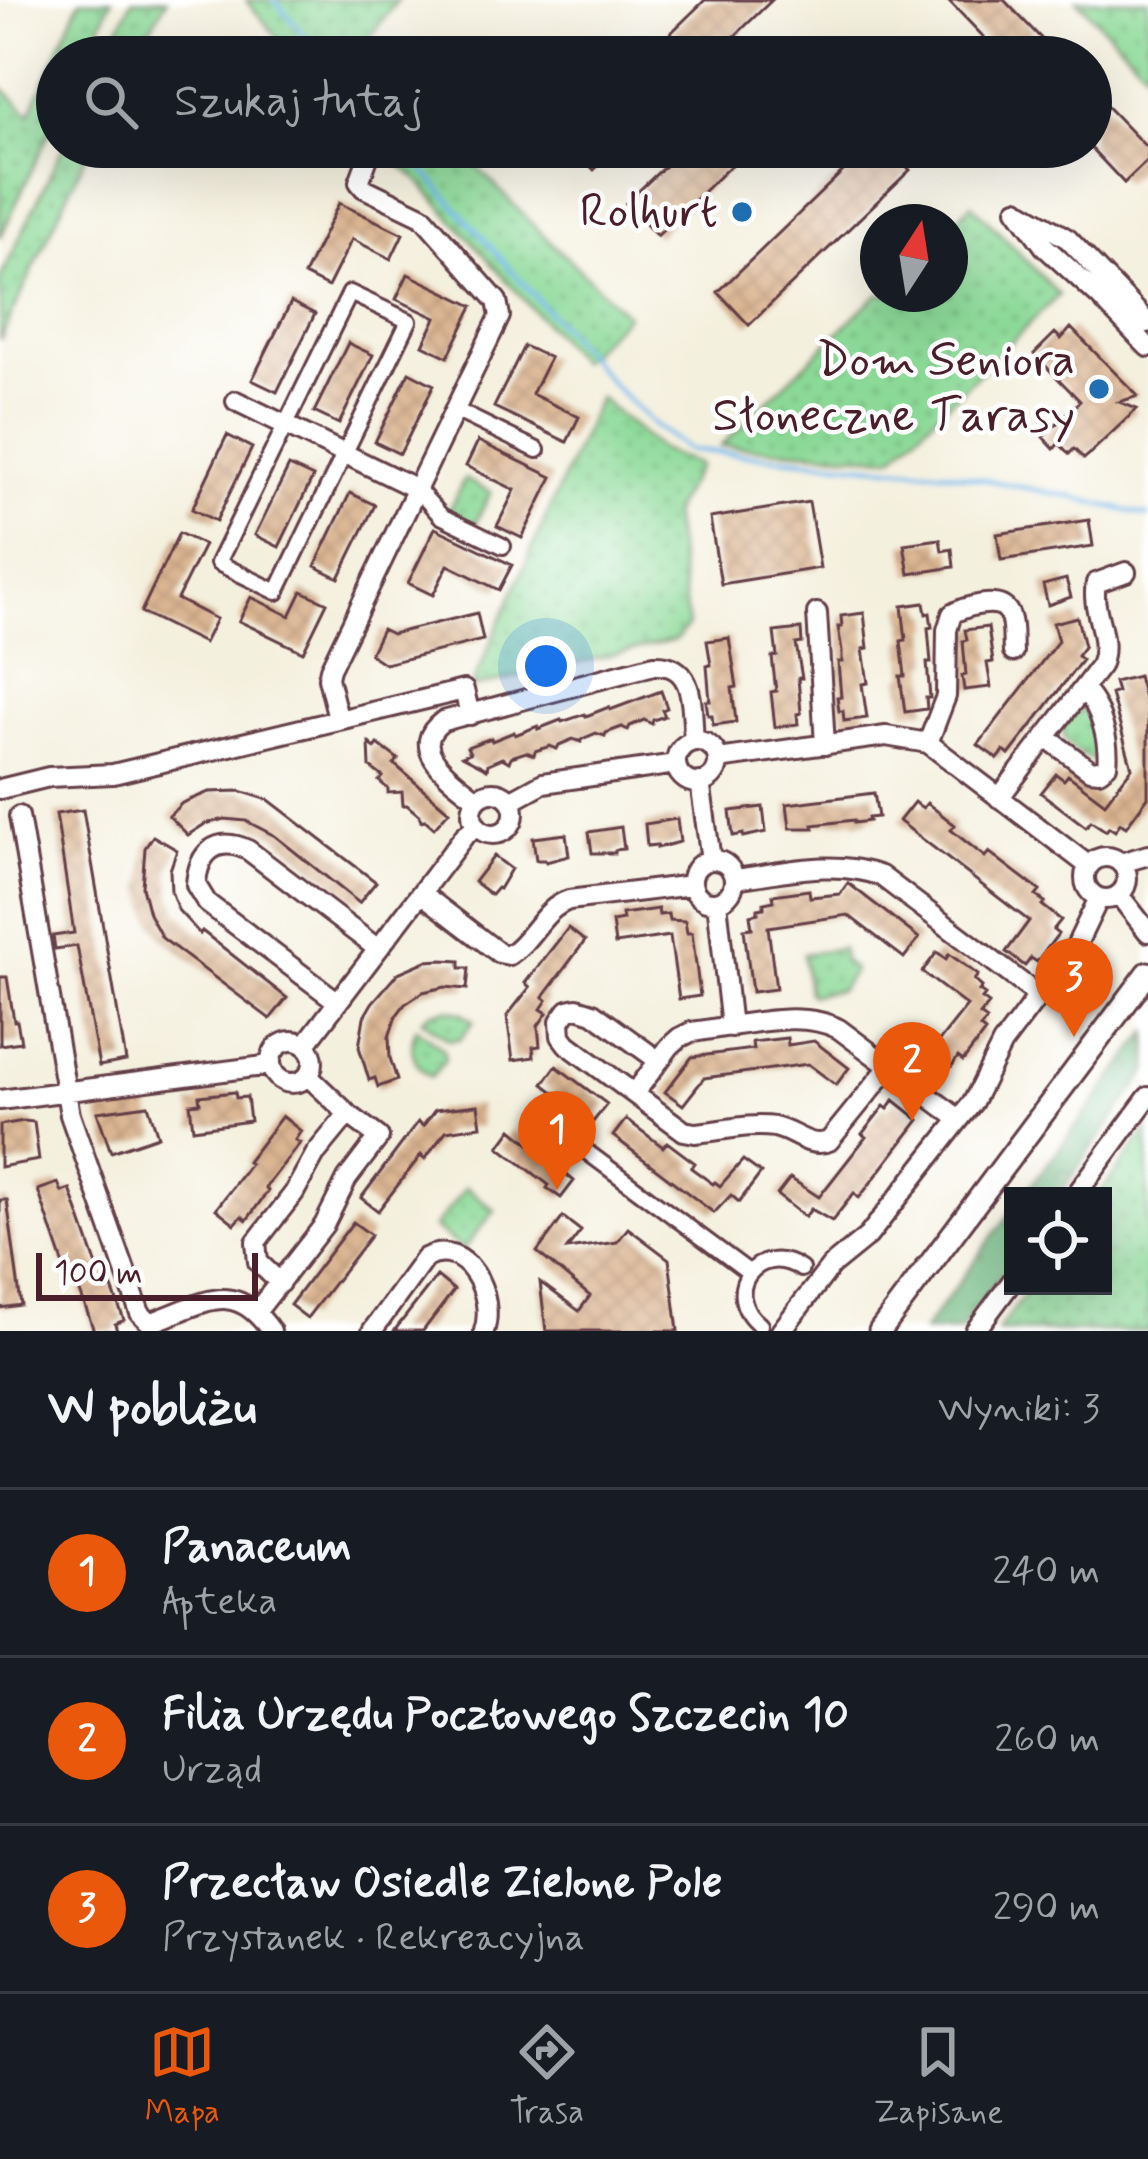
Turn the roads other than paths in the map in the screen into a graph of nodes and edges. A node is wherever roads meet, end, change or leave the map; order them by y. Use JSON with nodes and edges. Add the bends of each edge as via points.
{"nodes":[{"id":1,"x":364,"y":168,"type":"edge"},
{"id":2,"x":1148,"y":323,"type":"edge"},
{"id":3,"x":1148,"y":346,"type":"edge"},
{"id":4,"x":236,"y":401,"type":"dead end"},
{"id":5,"x":455,"y":410,"type":"junction"},
{"id":6,"x":286,"y":425,"type":"junction"},
{"id":7,"x":537,"y":450,"type":"dead end"},
{"id":8,"x":344,"y":454,"type":"junction"},
{"id":9,"x":417,"y":489,"type":"junction"},
{"id":10,"x":503,"y":546,"type":"dead end"},
{"id":11,"x":1126,"y":572,"type":"dead end"},
{"id":12,"x":817,"y":613,"type":"dead end"},
{"id":13,"x":1013,"y":652,"type":"dead end"},
{"id":14,"x":1083,"y":690,"type":"junction"},
{"id":15,"x":470,"y":715,"type":"junction"},
{"id":16,"x":338,"y":718,"type":"junction"},
{"id":17,"x":1047,"y":738,"type":"junction"},
{"id":18,"x":694,"y":741,"type":"junction"},
{"id":19,"x":928,"y":743,"type":"junction"},
{"id":20,"x":825,"y":745,"type":"junction"},
{"id":21,"x":718,"y":759,"type":"junction"},
{"id":22,"x":676,"y":764,"type":"junction"},
{"id":23,"x":700,"y":782,"type":"junction"},
{"id":24,"x":0,"y":789,"type":"edge"},
{"id":25,"x":1000,"y":798,"type":"junction"},
{"id":26,"x":477,"y":800,"type":"junction"},
{"id":27,"x":510,"y":801,"type":"junction"},
{"id":28,"x":19,"y":816,"type":"dead end"},
{"id":29,"x":477,"y":826,"type":"junction"},
{"id":30,"x":1148,"y":855,"type":"edge"},
{"id":31,"x":711,"y":860,"type":"junction"},
{"id":32,"x":1121,"y":863,"type":"junction"},
{"id":33,"x":1089,"y":866,"type":"junction"},
{"id":34,"x":734,"y":879,"type":"junction"},
{"id":35,"x":692,"y":885,"type":"junction"},
{"id":36,"x":421,"y":893,"type":"junction"},
{"id":37,"x":1119,"y":895,"type":"junction"},
{"id":38,"x":1099,"y":898,"type":"junction"},
{"id":39,"x":717,"y":902,"type":"junction"},
{"id":40,"x":1148,"y":932,"type":"edge"},
{"id":41,"x":378,"y":949,"type":"junction"},
{"id":42,"x":1148,"y":973,"type":"edge"},
{"id":43,"x":1039,"y":996,"type":"junction"},
{"id":44,"x":338,"y":1002,"type":"junction"},
{"id":45,"x":731,"y":1028,"type":"junction"},
{"id":46,"x":305,"y":1045,"type":"junction"},
{"id":47,"x":659,"y":1061,"type":"junction"},
{"id":48,"x":271,"y":1065,"type":"junction"},
{"id":49,"x":889,"y":1067,"type":"junction"},
{"id":50,"x":308,"y":1076,"type":"junction"},
{"id":51,"x":64,"y":1092,"type":"junction"},
{"id":52,"x":634,"y":1094,"type":"junction"},
{"id":53,"x":1148,"y":1097,"type":"edge"},
{"id":54,"x":0,"y":1100,"type":"edge"},
{"id":55,"x":347,"y":1114,"type":"junction"},
{"id":56,"x":959,"y":1119,"type":"junction"},
{"id":57,"x":586,"y":1152,"type":"dead end"},
{"id":58,"x":1082,"y":1187,"type":"edge"},
{"id":59,"x":801,"y":1270,"type":"dead end"},
{"id":60,"x":750,"y":1273,"type":"junction"},
{"id":61,"x":280,"y":1283,"type":"junction"},
{"id":62,"x":1004,"y":1292,"type":"edge"},
{"id":63,"x":257,"y":1311,"type":"junction"},
{"id":64,"x":760,"y":1325,"type":"dead end"},
{"id":65,"x":271,"y":1331,"type":"edge"},
{"id":66,"x":372,"y":1331,"type":"edge"},
{"id":67,"x":484,"y":1331,"type":"edge"},
{"id":68,"x":781,"y":1331,"type":"edge"},
{"id":69,"x":880,"y":1331,"type":"edge"},
{"id":70,"x":975,"y":1331,"type":"edge"}],
"edges":[{"from":1,"to":5,"type":"street","via":[[364,188],[422,216],[500,308]]},
{"from":2,"to":3,"type":"street","via":[[1068,239],[1017,209],[1044,246]]},
{"from":4,"to":6,"type":"street"},
{"from":5,"to":7,"type":"street"},
{"from":5,"to":9,"type":"street"},
{"from":6,"to":8,"type":"street"},
{"from":6,"to":8,"type":"street","via":[[350,293],[409,321]]},
{"from":6,"to":8,"type":"street","via":[[218,563],[277,592]]},
{"from":8,"to":9,"type":"street"},
{"from":9,"to":10,"type":"street","via":[[442,516]]},
{"from":9,"to":16,"type":"street","via":[[330,669]]},
{"from":11,"to":14,"type":"street","via":[[1096,583],[1104,657]]},
{"from":12,"to":20,"type":"street"},
{"from":13,"to":19,"type":"street","via":[[1004,607],[952,614],[946,696]]},
{"from":14,"to":17,"type":"street"},
{"from":14,"to":17,"type":"street","via":[[1093,699],[1106,765],[1090,770]]},
{"from":15,"to":16,"type":"street","via":[[464,690]]},
{"from":15,"to":18,"type":"street","via":[[665,665],[686,680]]},
{"from":15,"to":26,"type":"street","via":[[434,728],[429,754]]},
{"from":16,"to":24,"type":"street","via":[[113,774]]},
{"from":17,"to":25,"type":"street"},
{"from":18,"to":21,"type":"street","via":[[707,743]]},
{"from":18,"to":22,"type":"street","via":[[682,746]]},
{"from":19,"to":20,"type":"street","via":[[886,736]]},
{"from":19,"to":25,"type":"street"},
{"from":20,"to":21,"type":"street"},
{"from":21,"to":23,"type":"street","via":[[712,777]]},
{"from":22,"to":23,"type":"street"},
{"from":22,"to":27,"type":"street","via":[[543,783]]},
{"from":23,"to":31,"type":"street"},
{"from":25,"to":33,"type":"street"},
{"from":26,"to":27,"type":"street","via":[[498,792]]},
{"from":26,"to":29,"type":"street"},
{"from":27,"to":29,"type":"street","via":[[514,819],[506,830]]},
{"from":28,"to":51,"type":"street"},
{"from":29,"to":36,"type":"street"},
{"from":30,"to":32,"type":"street"},
{"from":31,"to":34,"type":"street"},
{"from":31,"to":35,"type":"street","via":[[698,866]]},
{"from":32,"to":33,"type":"street","via":[[1104,857]]},
{"from":32,"to":37,"type":"street","via":[[1127,879]]},
{"from":33,"to":38,"type":"street","via":[[1086,884]]},
{"from":34,"to":39,"type":"street"},
{"from":34,"to":43,"type":"street","via":[[838,866],[881,876]]},
{"from":35,"to":36,"type":"street","via":[[555,904],[509,955]]},
{"from":35,"to":39,"type":"street","via":[[704,901]]},
{"from":36,"to":41,"type":"street"},
{"from":37,"to":38,"type":"street"},
{"from":37,"to":40,"type":"street"},
{"from":38,"to":43,"type":"street"},
{"from":39,"to":45,"type":"street"},
{"from":41,"to":44,"type":"street"},
{"from":41,"to":44,"type":"street","via":[[248,850],[226,844],[200,860],[196,885],[207,903]]},
{"from":42,"to":69,"type":"street"},
{"from":43,"to":56,"type":"street"},
{"from":44,"to":46,"type":"street"},
{"from":45,"to":47,"type":"street","via":[[679,1037]]},
{"from":45,"to":49,"type":"street","via":[[824,1021]]},
{"from":46,"to":48,"type":"street","via":[[279,1046]]},
{"from":46,"to":50,"type":"street","via":[[314,1060]]},
{"from":47,"to":52,"type":"street"},
{"from":47,"to":52,"type":"street","via":[[593,1013],[577,1008],[563,1016],[567,1044]]},
{"from":48,"to":50,"type":"street","via":[[286,1082]]},
{"from":48,"to":51,"type":"street"},
{"from":49,"to":52,"type":"street","via":[[824,1144],[767,1126],[684,1131]]},
{"from":49,"to":56,"type":"street"},
{"from":50,"to":55,"type":"street"},
{"from":51,"to":54,"type":"street"},
{"from":51,"to":63,"type":"street","via":[[140,1312],[155,1321],[222,1298]]},
{"from":53,"to":58,"type":"street"},
{"from":55,"to":61,"type":"street","via":[[256,1242],[258,1262]]},
{"from":55,"to":61,"type":"street","via":[[380,1137]]},
{"from":56,"to":68,"type":"street"},
{"from":57,"to":60,"type":"street"},
{"from":59,"to":60,"type":"street","via":[[772,1260]]},
{"from":60,"to":64,"type":"street","via":[[742,1298]]},
{"from":61,"to":63,"type":"street"},
{"from":62,"to":70,"type":"street"},
{"from":63,"to":65,"type":"street"},
{"from":66,"to":67,"type":"street","via":[[425,1258],[445,1254],[480,1281],[488,1300]]}]}
